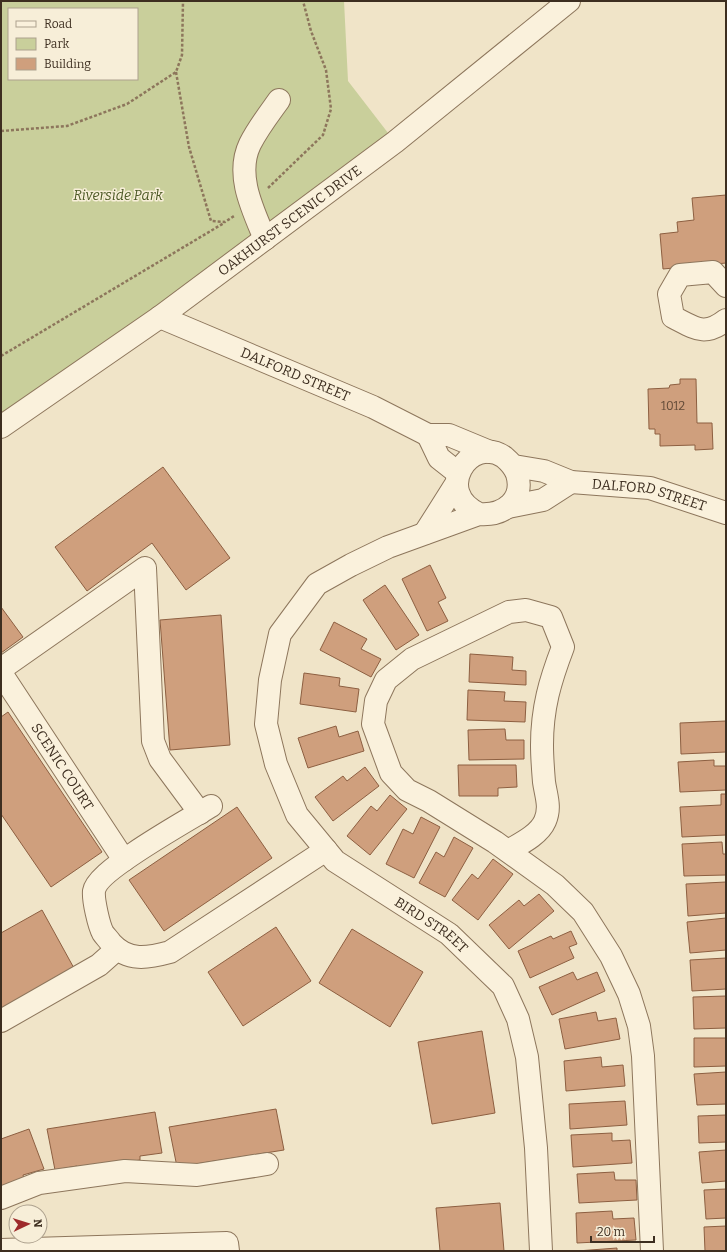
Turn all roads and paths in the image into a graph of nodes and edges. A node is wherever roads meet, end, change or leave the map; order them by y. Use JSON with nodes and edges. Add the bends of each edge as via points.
{"nodes":[{"id":1,"x":182,"y":1,"type":"edge"},
{"id":2,"x":303,"y":1,"type":"edge"},
{"id":3,"x":569,"y":1,"type":"edge"},
{"id":4,"x":176,"y":72,"type":"junction"},
{"id":5,"x":279,"y":100,"type":"dead end"},
{"id":6,"x":1,"y":130,"type":"edge"},
{"id":7,"x":251,"y":205,"type":"junction"},
{"id":8,"x":225,"y":222,"type":"junction"},
{"id":9,"x":265,"y":239,"type":"junction"},
{"id":10,"x":726,"y":286,"type":"edge"},
{"id":11,"x":160,"y":317,"type":"junction"},
{"id":12,"x":726,"y":320,"type":"edge"},
{"id":13,"x":1,"y":356,"type":"edge"},
{"id":14,"x":1,"y":427,"type":"edge"},
{"id":15,"x":428,"y":435,"type":"junction"},
{"id":16,"x":490,"y":452,"type":"junction"},
{"id":17,"x":514,"y":466,"type":"junction"},
{"id":18,"x":457,"y":478,"type":"junction"},
{"id":19,"x":571,"y":482,"type":"junction"},
{"id":20,"x":508,"y":507,"type":"junction"},
{"id":21,"x":726,"y":513,"type":"edge"},
{"id":22,"x":479,"y":514,"type":"junction"},
{"id":23,"x":425,"y":533,"type":"junction"},
{"id":24,"x":1,"y":669,"type":"edge"},
{"id":25,"x":1,"y":673,"type":"edge"},
{"id":26,"x":326,"y":850,"type":"junction"},
{"id":27,"x":508,"y":852,"type":"junction"},
{"id":28,"x":124,"y":860,"type":"junction"},
{"id":29,"x":117,"y":949,"type":"junction"},
{"id":30,"x":1,"y":1021,"type":"edge"},
{"id":31,"x":267,"y":1164,"type":"dead end"},
{"id":32,"x":1,"y":1198,"type":"edge"},
{"id":33,"x":227,"y":1247,"type":"edge"},
{"id":34,"x":1,"y":1250,"type":"edge"},
{"id":35,"x":541,"y":1251,"type":"edge"},
{"id":36,"x":652,"y":1251,"type":"edge"}],
"edges":[{"from":1,"to":4,"type":"path","via":[[182,55]]},
{"from":2,"to":7,"type":"path","via":[[326,70],[331,109],[324,135]]},
{"from":3,"to":9,"type":"street","name":"OAKHURST SCENIC DRIVE","via":[[395,142]]},
{"from":4,"to":6,"type":"path","via":[[126,104],[66,126]]},
{"from":4,"to":8,"type":"path","via":[[189,147],[211,221]]},
{"from":5,"to":7,"type":"street","via":[[250,144],[245,162],[247,192]]},
{"from":7,"to":8,"type":"path"},
{"from":7,"to":9,"type":"street"},
{"from":8,"to":13,"type":"path"},
{"from":9,"to":11,"type":"street","name":"OAKHURST SCENIC DRIVE"},
{"from":10,"to":12,"type":"street","via":[[713,272],[680,275],[669,294],[673,317],[698,329],[714,329]]},
{"from":11,"to":14,"type":"street","name":"OAKHURST SCENIC DRIVE"},
{"from":11,"to":15,"type":"street","name":"DALFORD STREET","via":[[373,407]]},
{"from":15,"to":16,"type":"street","name":"DALFORD STREET","via":[[449,435]]},
{"from":15,"to":18,"type":"street","via":[[439,458]]},
{"from":16,"to":17,"type":"street","via":[[500,455]]},
{"from":16,"to":18,"type":"street","via":[[470,457],[463,464]]},
{"from":17,"to":19,"type":"street","name":"DALFORD STREET","via":[[544,472]]},
{"from":17,"to":20,"type":"street","via":[[518,490]]},
{"from":18,"to":22,"type":"street","via":[[458,494],[462,503]]},
{"from":18,"to":23,"type":"street"},
{"from":19,"to":20,"type":"street","name":"DALFORD STREET","via":[[543,500]]},
{"from":19,"to":21,"type":"street","name":"DALFORD STREET","via":[[650,488]]},
{"from":20,"to":22,"type":"street","via":[[500,513]]},
{"from":22,"to":23,"type":"street"},
{"from":23,"to":26,"type":"street","name":"BIRD STREET","via":[[388,547],[317,584],[280,634],[270,680],[266,724],[276,764],[297,815]]},
{"from":24,"to":28,"type":"street","via":[[145,568],[153,741],[160,759],[205,810]]},
{"from":25,"to":28,"type":"street","name":"SCENIC COURT"},
{"from":26,"to":29,"type":"street","via":[[170,952],[149,958],[130,956]]},
{"from":26,"to":35,"type":"street","name":"BIRD STREET","via":[[335,862],[449,934],[502,986],[518,1018],[527,1057],[536,1148]]},
{"from":27,"to":27,"type":"street","via":[[407,790],[392,773],[373,724],[376,702],[386,680],[412,658],[509,612],[526,610],[551,618],[559,632],[563,647],[543,713],[544,783],[549,807],[545,822],[532,836]]},
{"from":27,"to":36,"type":"street","via":[[555,885],[583,912],[611,956],[629,994],[639,1026],[643,1056]]},
{"from":28,"to":29,"type":"street","via":[[101,879],[94,891],[103,933]]},
{"from":29,"to":30,"type":"street","via":[[99,965]]},
{"from":31,"to":32,"type":"street","via":[[197,1175],[125,1171],[39,1183]]},
{"from":33,"to":34,"type":"street"}]}
